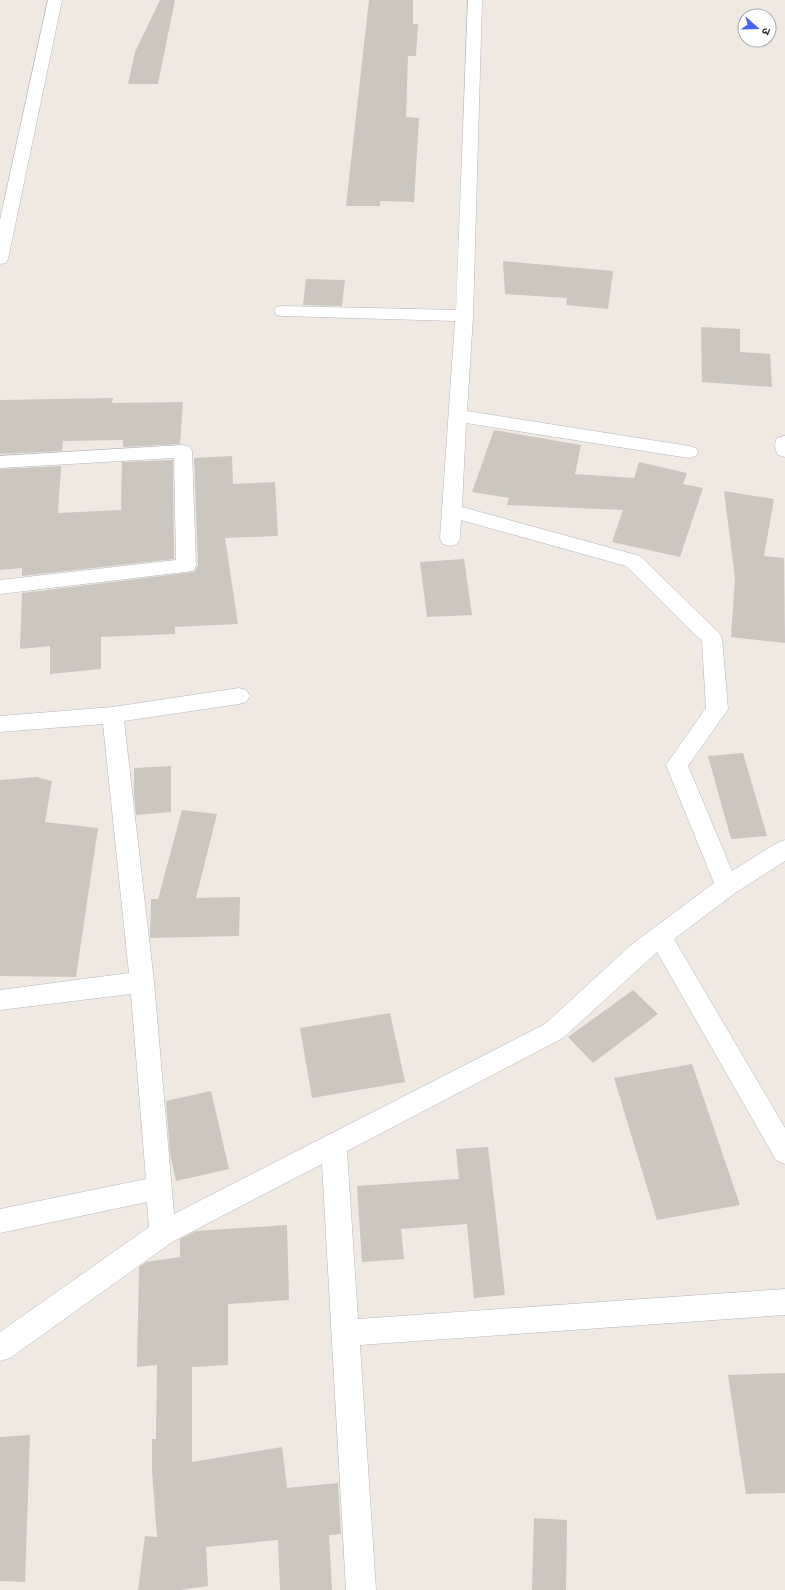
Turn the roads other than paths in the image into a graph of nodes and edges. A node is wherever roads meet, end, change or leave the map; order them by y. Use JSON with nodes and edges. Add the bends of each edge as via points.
{"nodes":[{"id":1,"x":55,"y":0,"type":"edge"},
{"id":2,"x":475,"y":0,"type":"edge"},
{"id":3,"x":0,"y":259,"type":"edge"},
{"id":4,"x":283,"y":310,"type":"dead end"},
{"id":5,"x":464,"y":316,"type":"junction"},
{"id":6,"x":458,"y":416,"type":"junction"},
{"id":7,"x":689,"y":452,"type":"dead end"},
{"id":8,"x":0,"y":462,"type":"edge"},
{"id":9,"x":452,"y":511,"type":"junction"},
{"id":10,"x":450,"y":539,"type":"dead end"},
{"id":11,"x":0,"y":587,"type":"edge"},
{"id":12,"x":239,"y":696,"type":"dead end"},
{"id":13,"x":112,"y":715,"type":"junction"},
{"id":14,"x":0,"y":724,"type":"edge"},
{"id":15,"x":785,"y":850,"type":"edge"},
{"id":16,"x":727,"y":886,"type":"junction"},
{"id":17,"x":660,"y":936,"type":"junction"},
{"id":18,"x":142,"y":982,"type":"junction"},
{"id":19,"x":0,"y":1000,"type":"edge"},
{"id":20,"x":334,"y":1145,"type":"junction"},
{"id":21,"x":785,"y":1152,"type":"edge"},
{"id":22,"x":159,"y":1188,"type":"junction"},
{"id":23,"x":0,"y":1221,"type":"edge"},
{"id":24,"x":163,"y":1233,"type":"junction"},
{"id":25,"x":785,"y":1302,"type":"edge"},
{"id":26,"x":345,"y":1333,"type":"junction"},
{"id":27,"x":0,"y":1348,"type":"edge"},
{"id":28,"x":361,"y":1590,"type":"edge"}],
"edges":[{"from":1,"to":3,"type":"street"},
{"from":2,"to":5,"type":"street"},
{"from":4,"to":5,"type":"street"},
{"from":5,"to":6,"type":"street"},
{"from":6,"to":7,"type":"street"},
{"from":6,"to":9,"type":"street"},
{"from":8,"to":11,"type":"street","via":[[183,451],[186,566]]},
{"from":9,"to":10,"type":"street"},
{"from":9,"to":16,"type":"street","via":[[633,561],[712,638],[716,709],[677,765]]},
{"from":12,"to":13,"type":"street"},
{"from":13,"to":14,"type":"street"},
{"from":13,"to":18,"type":"street"},
{"from":15,"to":16,"type":"street"},
{"from":16,"to":17,"type":"street"},
{"from":17,"to":20,"type":"street","via":[[554,1031]]},
{"from":17,"to":21,"type":"street"},
{"from":18,"to":19,"type":"street"},
{"from":18,"to":22,"type":"street"},
{"from":20,"to":24,"type":"street"},
{"from":20,"to":26,"type":"street"},
{"from":22,"to":23,"type":"street"},
{"from":22,"to":24,"type":"street"},
{"from":24,"to":27,"type":"street"},
{"from":25,"to":26,"type":"street"},
{"from":26,"to":28,"type":"street"}]}
